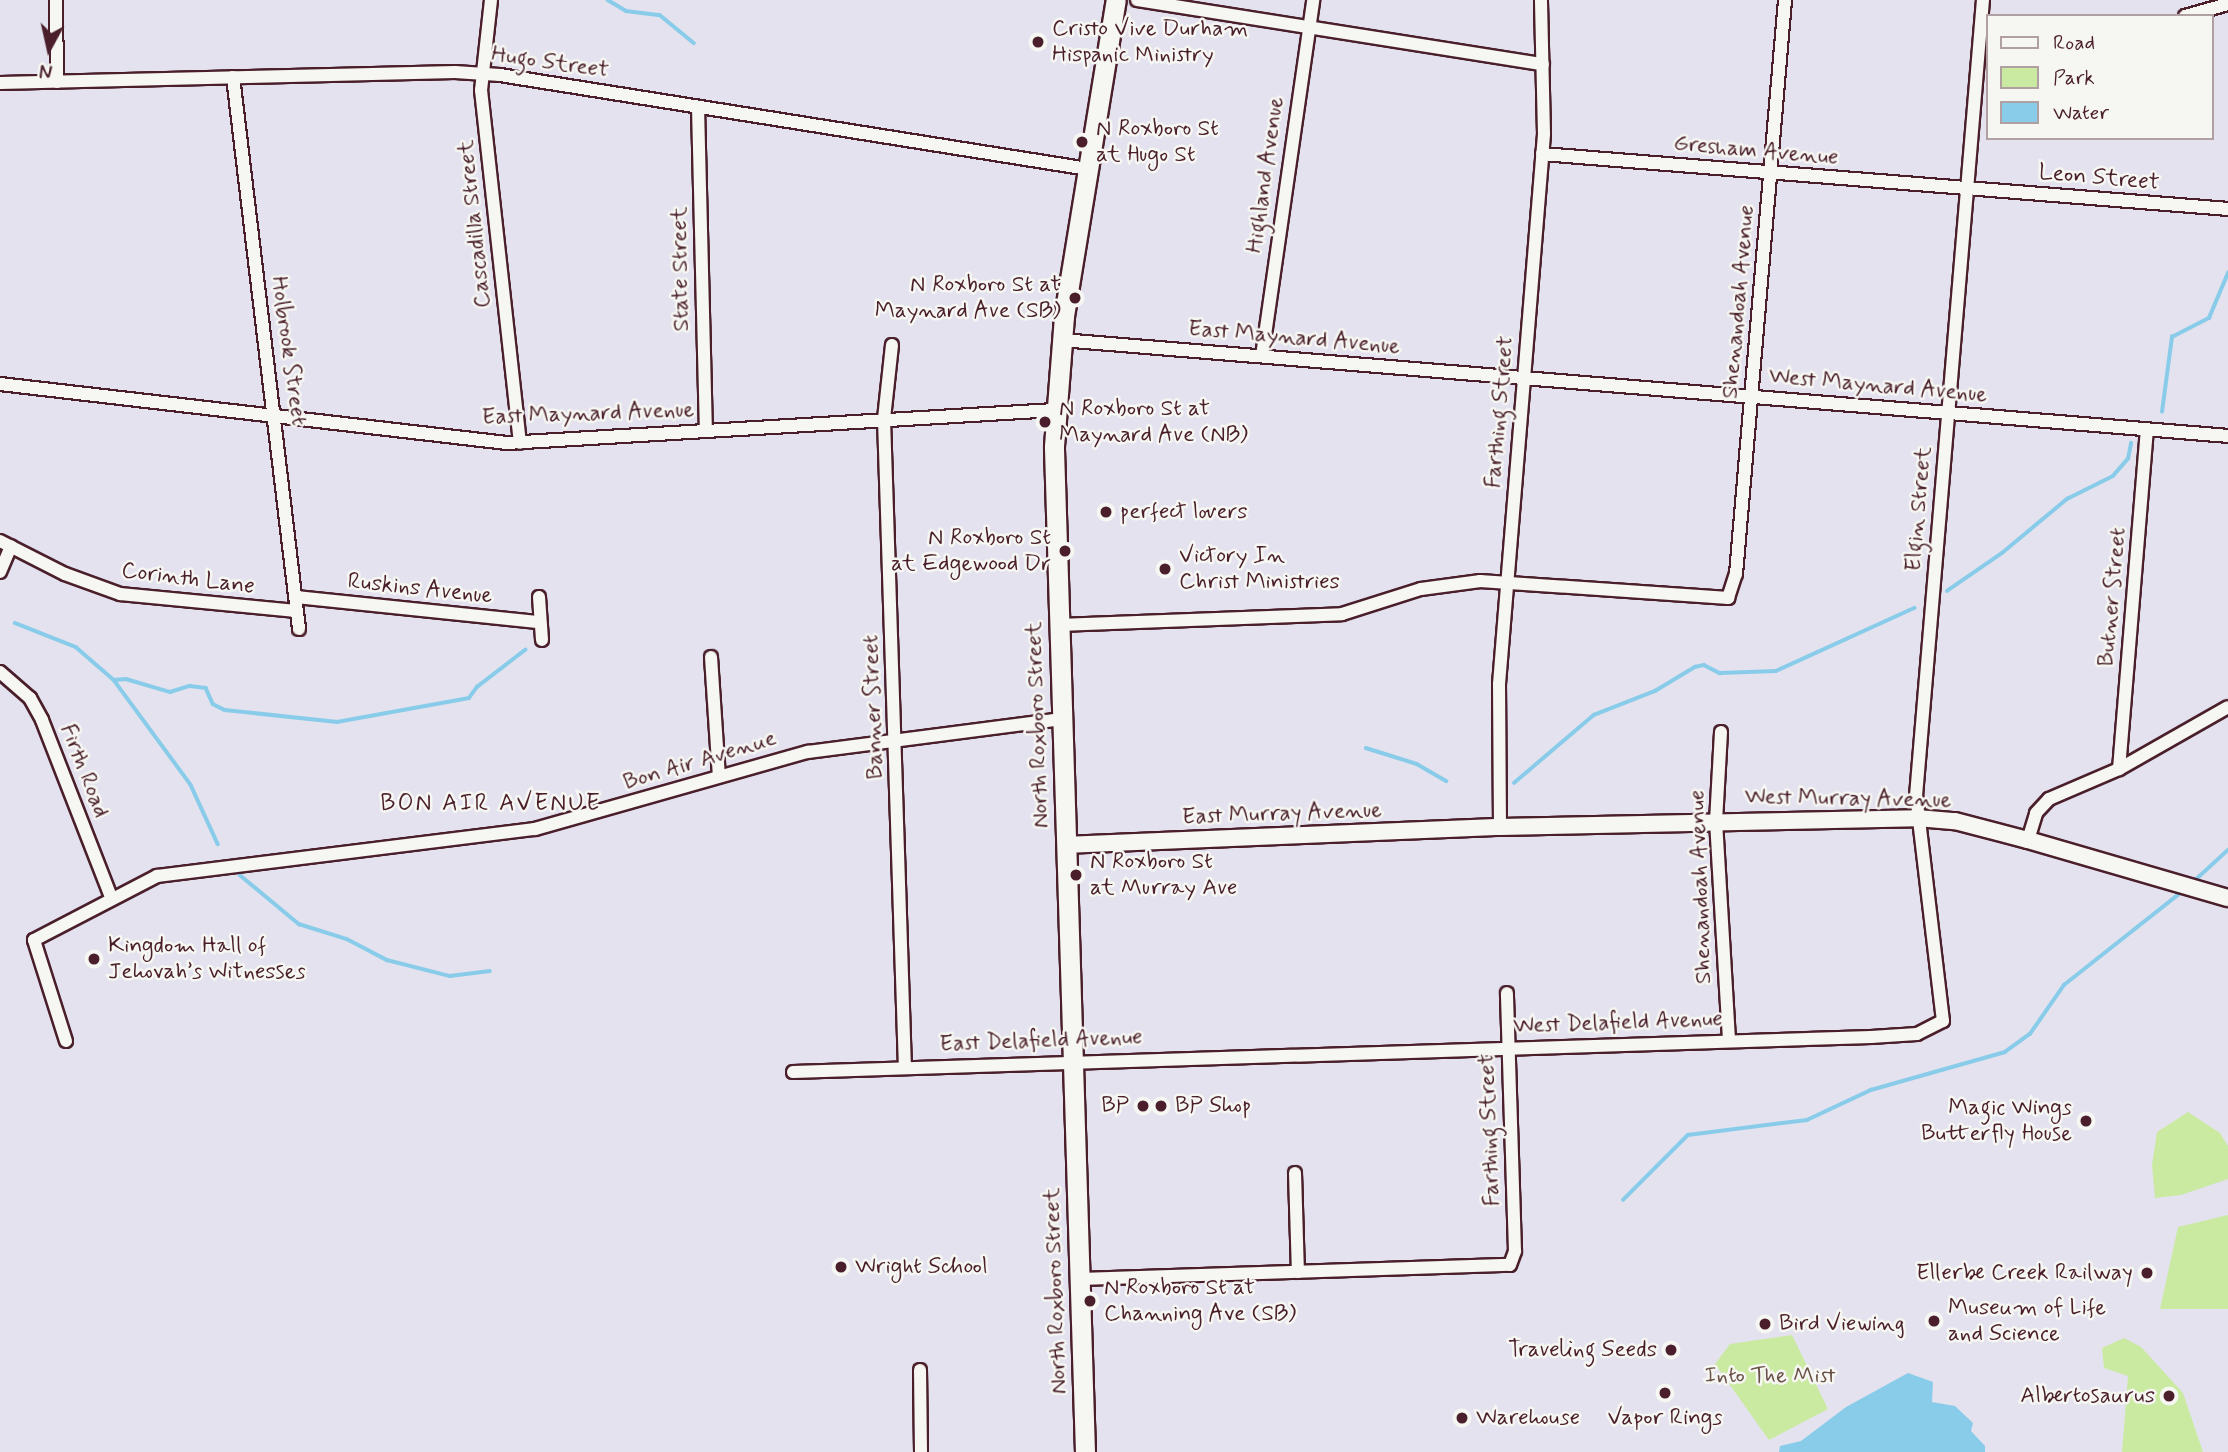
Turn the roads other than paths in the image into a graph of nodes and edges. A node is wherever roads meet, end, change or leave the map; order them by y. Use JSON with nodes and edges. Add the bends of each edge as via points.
{"nodes":[{"id":1,"x":56,"y":0,"type":"edge"},
{"id":2,"x":492,"y":0,"type":"edge"},
{"id":3,"x":1116,"y":0,"type":"edge"},
{"id":4,"x":1137,"y":0,"type":"edge"},
{"id":5,"x":1313,"y":0,"type":"edge"},
{"id":6,"x":1541,"y":0,"type":"edge"},
{"id":7,"x":1785,"y":0,"type":"edge"},
{"id":8,"x":1983,"y":0,"type":"edge"},
{"id":9,"x":2228,"y":4,"type":"edge"},
{"id":10,"x":2192,"y":14,"type":"edge"},
{"id":11,"x":1308,"y":26,"type":"junction"},
{"id":12,"x":1984,"y":44,"type":"edge"},
{"id":13,"x":1543,"y":64,"type":"junction"},
{"id":14,"x":482,"y":74,"type":"junction"},
{"id":15,"x":233,"y":77,"type":"junction"},
{"id":16,"x":57,"y":82,"type":"junction"},
{"id":17,"x":0,"y":83,"type":"edge"},
{"id":18,"x":698,"y":107,"type":"junction"},
{"id":19,"x":1542,"y":154,"type":"junction"},
{"id":20,"x":1088,"y":169,"type":"junction"},
{"id":21,"x":1771,"y":173,"type":"junction"},
{"id":22,"x":1967,"y":188,"type":"junction"},
{"id":23,"x":2228,"y":209,"type":"edge"},
{"id":24,"x":1061,"y":340,"type":"junction"},
{"id":25,"x":892,"y":345,"type":"dead end"},
{"id":26,"x":1262,"y":356,"type":"junction"},
{"id":27,"x":1524,"y":379,"type":"junction"},
{"id":28,"x":0,"y":384,"type":"edge"},
{"id":29,"x":1752,"y":397,"type":"junction"},
{"id":30,"x":1055,"y":410,"type":"junction"},
{"id":31,"x":1948,"y":413,"type":"junction"},
{"id":32,"x":276,"y":417,"type":"junction"},
{"id":33,"x":884,"y":419,"type":"junction"},
{"id":34,"x":2147,"y":429,"type":"junction"},
{"id":35,"x":706,"y":430,"type":"junction"},
{"id":36,"x":2228,"y":436,"type":"edge"},
{"id":37,"x":520,"y":443,"type":"junction"},
{"id":38,"x":5,"y":544,"type":"edge"},
{"id":39,"x":0,"y":572,"type":"edge"},
{"id":40,"x":1507,"y":583,"type":"junction"},
{"id":41,"x":296,"y":597,"type":"junction"},
{"id":42,"x":539,"y":597,"type":"dead end"},
{"id":43,"x":296,"y":611,"type":"junction"},
{"id":44,"x":540,"y":622,"type":"junction"},
{"id":45,"x":1059,"y":625,"type":"junction"},
{"id":46,"x":299,"y":629,"type":"dead end"},
{"id":47,"x":542,"y":640,"type":"dead end"},
{"id":48,"x":711,"y":657,"type":"dead end"},
{"id":49,"x":0,"y":672,"type":"edge"},
{"id":50,"x":2228,"y":707,"type":"edge"},
{"id":51,"x":1062,"y":719,"type":"junction"},
{"id":52,"x":1721,"y":732,"type":"dead end"},
{"id":53,"x":896,"y":740,"type":"junction"},
{"id":54,"x":2119,"y":769,"type":"junction"},
{"id":55,"x":719,"y":776,"type":"junction"},
{"id":56,"x":1917,"y":818,"type":"junction"},
{"id":57,"x":1716,"y":821,"type":"junction"},
{"id":58,"x":1500,"y":827,"type":"junction"},
{"id":59,"x":2028,"y":840,"type":"junction"},
{"id":60,"x":1066,"y":845,"type":"junction"},
{"id":61,"x":111,"y":897,"type":"junction"},
{"id":62,"x":2228,"y":898,"type":"edge"},
{"id":63,"x":1507,"y":993,"type":"dead end"},
{"id":64,"x":1943,"y":1021,"type":"joint"},
{"id":65,"x":66,"y":1041,"type":"dead end"},
{"id":66,"x":1729,"y":1041,"type":"junction"},
{"id":67,"x":1509,"y":1047,"type":"junction"},
{"id":68,"x":1291,"y":1054,"type":"joint"},
{"id":69,"x":1073,"y":1060,"type":"junction"},
{"id":70,"x":905,"y":1068,"type":"junction"},
{"id":71,"x":793,"y":1072,"type":"dead end"},
{"id":72,"x":1295,"y":1173,"type":"dead end"},
{"id":73,"x":1298,"y":1272,"type":"junction"},
{"id":74,"x":1080,"y":1279,"type":"junction"},
{"id":75,"x":920,"y":1370,"type":"dead end"},
{"id":76,"x":921,"y":1452,"type":"edge"},
{"id":77,"x":1086,"y":1452,"type":"edge"}],
"edges":[{"from":1,"to":16,"type":"street"},
{"from":2,"to":14,"type":"street","name":"Cascadilla Street"},
{"from":3,"to":20,"type":"main road","name":"North Roxboro Street"},
{"from":4,"to":11,"type":"street"},
{"from":5,"to":11,"type":"street","name":"Highland Avenue"},
{"from":6,"to":13,"type":"street","name":"Farthing Street"},
{"from":7,"to":21,"type":"street","name":"Shenandoah Avenue"},
{"from":8,"to":12,"type":"street","name":"Elgin Street"},
{"from":9,"to":10,"type":"street"},
{"from":11,"to":13,"type":"street"},
{"from":11,"to":26,"type":"street","name":"Highland Avenue"},
{"from":12,"to":22,"type":"street","name":"Elgin Street"},
{"from":13,"to":19,"type":"street","name":"Farthing Street"},
{"from":14,"to":15,"type":"street","name":"Hugo Street"},
{"from":14,"to":18,"type":"street","name":"Hugo Street"},
{"from":14,"to":37,"type":"street","name":"Cascadilla Street"},
{"from":15,"to":16,"type":"street","name":"Hugo Street"},
{"from":15,"to":32,"type":"street","name":"Holbrook Street"},
{"from":16,"to":17,"type":"street","name":"Hugo Street"},
{"from":18,"to":20,"type":"street","name":"Hugo Street"},
{"from":18,"to":35,"type":"street","name":"State Street"},
{"from":19,"to":21,"type":"street","name":"Gresham Avenue"},
{"from":19,"to":27,"type":"street","name":"Farthing Street"},
{"from":20,"to":24,"type":"main road","name":"North Roxboro Street"},
{"from":21,"to":22,"type":"street","name":"Gresham Avenue"},
{"from":21,"to":29,"type":"street","name":"Shenandoah Avenue"},
{"from":22,"to":23,"type":"street","name":"Leon Street"},
{"from":22,"to":31,"type":"street","name":"Elgin Street"},
{"from":24,"to":26,"type":"street","name":"East Maynard Avenue"},
{"from":24,"to":30,"type":"main road","name":"North Roxboro Street"},
{"from":25,"to":33,"type":"street","name":"Banner Street"},
{"from":26,"to":27,"type":"street","name":"East Maynard Avenue"},
{"from":27,"to":29,"type":"street","name":"West Maynard Avenue"},
{"from":27,"to":40,"type":"street","name":"Farthing Street"},
{"from":28,"to":32,"type":"street","name":"East Maynard Avenue"},
{"from":29,"to":31,"type":"street","name":"West Maynard Avenue"},
{"from":29,"to":40,"type":"street","name":"Shenandoah Avenue","via":[[1732,592],[1719,600]]},
{"from":30,"to":33,"type":"street","name":"East Maynard Avenue"},
{"from":30,"to":45,"type":"main road","name":"North Roxboro Street"},
{"from":31,"to":34,"type":"street","name":"West Maynard Avenue"},
{"from":31,"to":56,"type":"street","name":"Elgin Street"},
{"from":32,"to":37,"type":"street","name":"East Maynard Avenue"},
{"from":32,"to":41,"type":"street","name":"Holbrook Street"},
{"from":33,"to":35,"type":"street","name":"East Maynard Avenue"},
{"from":33,"to":53,"type":"street","name":"Banner Street"},
{"from":34,"to":36,"type":"street","name":"West Maynard Avenue"},
{"from":34,"to":54,"type":"street","name":"Butner Street"},
{"from":35,"to":37,"type":"street","name":"East Maynard Avenue"},
{"from":38,"to":39,"type":"street"},
{"from":38,"to":43,"type":"street","name":"Corinth Lane","via":[[65,574],[120,594]]},
{"from":40,"to":45,"type":"street","via":[[1480,581],[1421,589],[1342,614]]},
{"from":40,"to":58,"type":"street","name":"Farthing Street","via":[[1499,684]]},
{"from":41,"to":43,"type":"street","name":"Holbrook Street"},
{"from":41,"to":44,"type":"street","name":"Ruskins Avenue"},
{"from":42,"to":44,"type":"street"},
{"from":43,"to":46,"type":"street","name":"Holbrook Street"},
{"from":44,"to":47,"type":"street"},
{"from":45,"to":51,"type":"main road","name":"North Roxboro Street"},
{"from":48,"to":55,"type":"street"},
{"from":49,"to":61,"type":"street","name":"Firth Road","via":[[30,698],[42,720]]},
{"from":50,"to":54,"type":"street"},
{"from":51,"to":53,"type":"street","name":"Bon Air Avenue"},
{"from":51,"to":60,"type":"main road","name":"North Roxboro Street"},
{"from":52,"to":57,"type":"street","name":"Shenandoah Avenue"},
{"from":53,"to":55,"type":"street","name":"Bon Air Avenue","via":[[808,752]]},
{"from":53,"to":70,"type":"street","name":"Banner Street"},
{"from":54,"to":59,"type":"street","via":[[2049,799],[2036,813]]},
{"from":55,"to":61,"type":"street","name":"Bon Air Avenue","via":[[535,829],[173,872]]},
{"from":56,"to":57,"type":"street","name":"West Murray Avenue"},
{"from":56,"to":59,"type":"street","name":"West Murray Avenue","via":[[1955,821]]},
{"from":56,"to":64,"type":"street","name":"Elgin Street"},
{"from":57,"to":58,"type":"street","name":"West Murray Avenue"},
{"from":57,"to":66,"type":"street","name":"Shenandoah Avenue"},
{"from":58,"to":60,"type":"street","name":"East Murray Avenue"},
{"from":59,"to":62,"type":"street","name":"West Murray Avenue"},
{"from":60,"to":69,"type":"main road","name":"North Roxboro Street"},
{"from":61,"to":65,"type":"street","name":"Bon Air Avenue","via":[[34,940]]},
{"from":63,"to":67,"type":"street","name":"Farthing Street"},
{"from":64,"to":66,"type":"street","name":"West Delafield Avenue","via":[[1917,1034]]},
{"from":66,"to":67,"type":"street","name":"West Delafield Avenue"},
{"from":67,"to":68,"type":"street","name":"West Delafield Avenue"},
{"from":67,"to":73,"type":"street","name":"Farthing Street","via":[[1515,1251],[1510,1265]]},
{"from":68,"to":69,"type":"street","name":"East Delafield Avenue"},
{"from":69,"to":70,"type":"street","name":"East Delafield Avenue"},
{"from":69,"to":74,"type":"main road","name":"North Roxboro Street"},
{"from":70,"to":71,"type":"street","name":"East Delafield Avenue"},
{"from":72,"to":73,"type":"street"},
{"from":73,"to":74,"type":"street"},
{"from":74,"to":77,"type":"main road","name":"North Roxboro Street"},
{"from":75,"to":76,"type":"street"}]}
